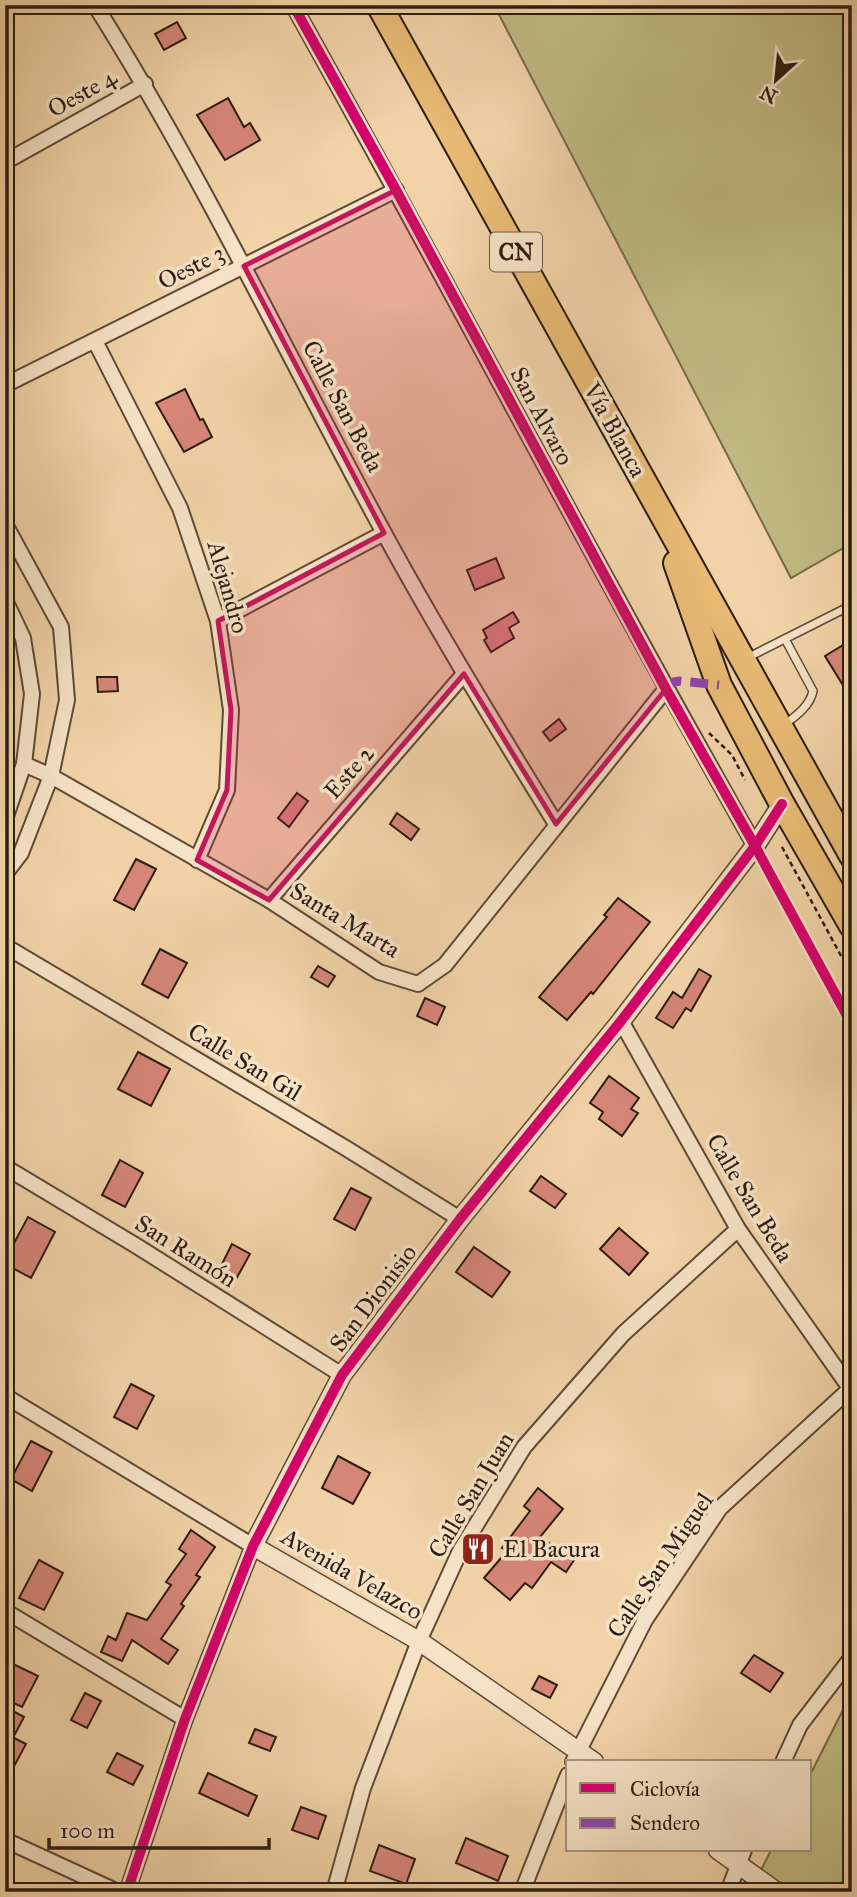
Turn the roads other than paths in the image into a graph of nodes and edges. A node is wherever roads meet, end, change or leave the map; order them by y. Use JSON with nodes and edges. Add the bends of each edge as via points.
{"nodes":[{"id":1,"x":95,"y":5,"type":"edge"},
{"id":2,"x":293,"y":5,"type":"edge"},
{"id":3,"x":379,"y":5,"type":"edge"},
{"id":4,"x":145,"y":84,"type":"junction"},
{"id":5,"x":5,"y":162,"type":"edge"},
{"id":6,"x":396,"y":190,"type":"junction"},
{"id":7,"x":244,"y":266,"type":"junction"},
{"id":8,"x":94,"y":341,"type":"junction"},
{"id":9,"x":5,"y":385,"type":"edge"},
{"id":10,"x":654,"y":499,"type":"junction"},
{"id":11,"x":5,"y":524,"type":"edge"},
{"id":12,"x":384,"y":533,"type":"junction"},
{"id":13,"x":5,"y":600,"type":"edge"},
{"id":14,"x":852,"y":605,"type":"edge"},
{"id":15,"x":218,"y":621,"type":"junction"},
{"id":16,"x":785,"y":639,"type":"junction"},
{"id":17,"x":743,"y":660,"type":"junction"},
{"id":18,"x":464,"y":674,"type":"junction"},
{"id":19,"x":666,"y":689,"type":"junction"},
{"id":20,"x":780,"y":727,"type":"junction"},
{"id":21,"x":24,"y":764,"type":"junction"},
{"id":22,"x":51,"y":776,"type":"junction"},
{"id":23,"x":782,"y":804,"type":"junction"},
{"id":24,"x":5,"y":819,"type":"edge"},
{"id":25,"x":556,"y":824,"type":"junction"},
{"id":26,"x":755,"y":845,"type":"junction"},
{"id":27,"x":852,"y":856,"type":"edge"},
{"id":28,"x":197,"y":860,"type":"junction"},
{"id":29,"x":5,"y":874,"type":"edge"},
{"id":30,"x":269,"y":901,"type":"junction"},
{"id":31,"x":852,"y":926,"type":"edge"},
{"id":32,"x":5,"y":946,"type":"edge"},
{"id":33,"x":621,"y":1021,"type":"junction"},
{"id":34,"x":5,"y":1167,"type":"edge"},
{"id":35,"x":460,"y":1219,"type":"junction"},
{"id":36,"x":738,"y":1229,"type":"junction"},
{"id":37,"x":342,"y":1375,"type":"junction"},
{"id":38,"x":851,"y":1390,"type":"edge"},
{"id":39,"x":5,"y":1396,"type":"edge"},
{"id":40,"x":254,"y":1546,"type":"junction"},
{"id":41,"x":5,"y":1611,"type":"edge"},
{"id":42,"x":419,"y":1641,"type":"junction"},
{"id":43,"x":852,"y":1657,"type":"edge"},
{"id":44,"x":185,"y":1719,"type":"junction"},
{"id":45,"x":576,"y":1756,"type":"edge"},
{"id":46,"x":784,"y":1760,"type":"edge"},
{"id":47,"x":566,"y":1780,"type":"edge"},
{"id":48,"x":5,"y":1840,"type":"edge"},
{"id":49,"x":741,"y":1857,"type":"edge"},
{"id":50,"x":118,"y":1892,"type":"edge"},
{"id":51,"x":127,"y":1892,"type":"edge"},
{"id":52,"x":334,"y":1892,"type":"edge"},
{"id":53,"x":523,"y":1892,"type":"edge"},
{"id":54,"x":727,"y":1892,"type":"edge"},
{"id":55,"x":777,"y":1892,"type":"edge"}],
"edges":[{"from":1,"to":4,"type":"street","name":"Calle San Beda"},
{"from":2,"to":6,"type":"street","name":"San Alvaro"},
{"from":3,"to":10,"type":"highway","name":"Vía Blanca","number":"CN"},
{"from":4,"to":5,"type":"street","name":"Oeste 4"},
{"from":4,"to":7,"type":"street","name":"Calle San Beda"},
{"from":6,"to":7,"type":"street","name":"Oeste 3"},
{"from":6,"to":19,"type":"street","name":"San Alvaro"},
{"from":7,"to":8,"type":"street","name":"Oeste 3"},
{"from":7,"to":12,"type":"street","name":"Calle San Beda"},
{"from":8,"to":9,"type":"street","name":"Oeste 3"},
{"from":8,"to":15,"type":"street","name":"Alejandro","via":[[180,508]]},
{"from":10,"to":17,"type":"highway","name":"Vía Blanca","number":"CN"},
{"from":10,"to":23,"type":"highway","number":"CN","via":[[719,685]]},
{"from":11,"to":22,"type":"street","via":[[61,627],[67,700]]},
{"from":12,"to":15,"type":"street"},
{"from":12,"to":18,"type":"street","name":"Calle San Beda"},
{"from":13,"to":21,"type":"street","via":[[23,638],[32,694]]},
{"from":14,"to":16,"type":"lane"},
{"from":15,"to":28,"type":"street","name":"Alejandro","via":[[231,710],[227,790]]},
{"from":16,"to":17,"type":"lane"},
{"from":16,"to":20,"type":"lane","via":[[813,691],[807,705]]},
{"from":17,"to":20,"type":"highway","name":"Vía Blanca","number":"CN"},
{"from":18,"to":25,"type":"street","name":"Calle San Beda"},
{"from":18,"to":30,"type":"street","name":"Este 2"},
{"from":19,"to":25,"type":"street","name":"Santa Marta"},
{"from":19,"to":26,"type":"street","name":"San Alvaro"},
{"from":20,"to":27,"type":"highway","name":"Vía Blanca","number":"CN"},
{"from":21,"to":22,"type":"street","name":"Santa Marta"},
{"from":21,"to":24,"type":"street"},
{"from":22,"to":28,"type":"street","name":"Santa Marta"},
{"from":22,"to":29,"type":"street","via":[[21,853]]},
{"from":23,"to":26,"type":"street","name":"San Dionisio"},
{"from":23,"to":31,"type":"highway","number":"CN"},
{"from":25,"to":30,"type":"street","name":"Santa Marta","via":[[445,965],[418,984],[379,972]]},
{"from":26,"to":33,"type":"street","name":"San Dionisio"},
{"from":28,"to":30,"type":"street","name":"Santa Marta"},
{"from":32,"to":35,"type":"street","name":"Calle San Gil"},
{"from":33,"to":35,"type":"street","name":"San Dionisio"},
{"from":33,"to":36,"type":"street","name":"Calle San Beda"},
{"from":34,"to":37,"type":"street","name":"San Ramón"},
{"from":35,"to":37,"type":"street","name":"San Dionisio"},
{"from":36,"to":38,"type":"street","name":"Calle San Beda"},
{"from":36,"to":42,"type":"street","name":"Calle San Juan","via":[[623,1334],[524,1447],[460,1551]]},
{"from":37,"to":40,"type":"street","name":"San Dionisio"},
{"from":38,"to":45,"type":"street","name":"Calle San Miguel","via":[[720,1508],[645,1620]]},
{"from":39,"to":40,"type":"street","name":"Avenida Velazco"},
{"from":40,"to":42,"type":"street","name":"Avenida Velazco"},
{"from":40,"to":44,"type":"street","name":"San Dionisio"},
{"from":41,"to":44,"type":"street"},
{"from":42,"to":45,"type":"street","name":"Avenida Velazco"},
{"from":42,"to":52,"type":"street","name":"Calle San Juan","via":[[363,1788]]},
{"from":43,"to":46,"type":"street","via":[[800,1725]]},
{"from":44,"to":51,"type":"street","name":"San Dionisio"},
{"from":47,"to":53,"type":"street"},
{"from":48,"to":50,"type":"street"},
{"from":49,"to":54,"type":"street"},
{"from":49,"to":55,"type":"street"}]}
